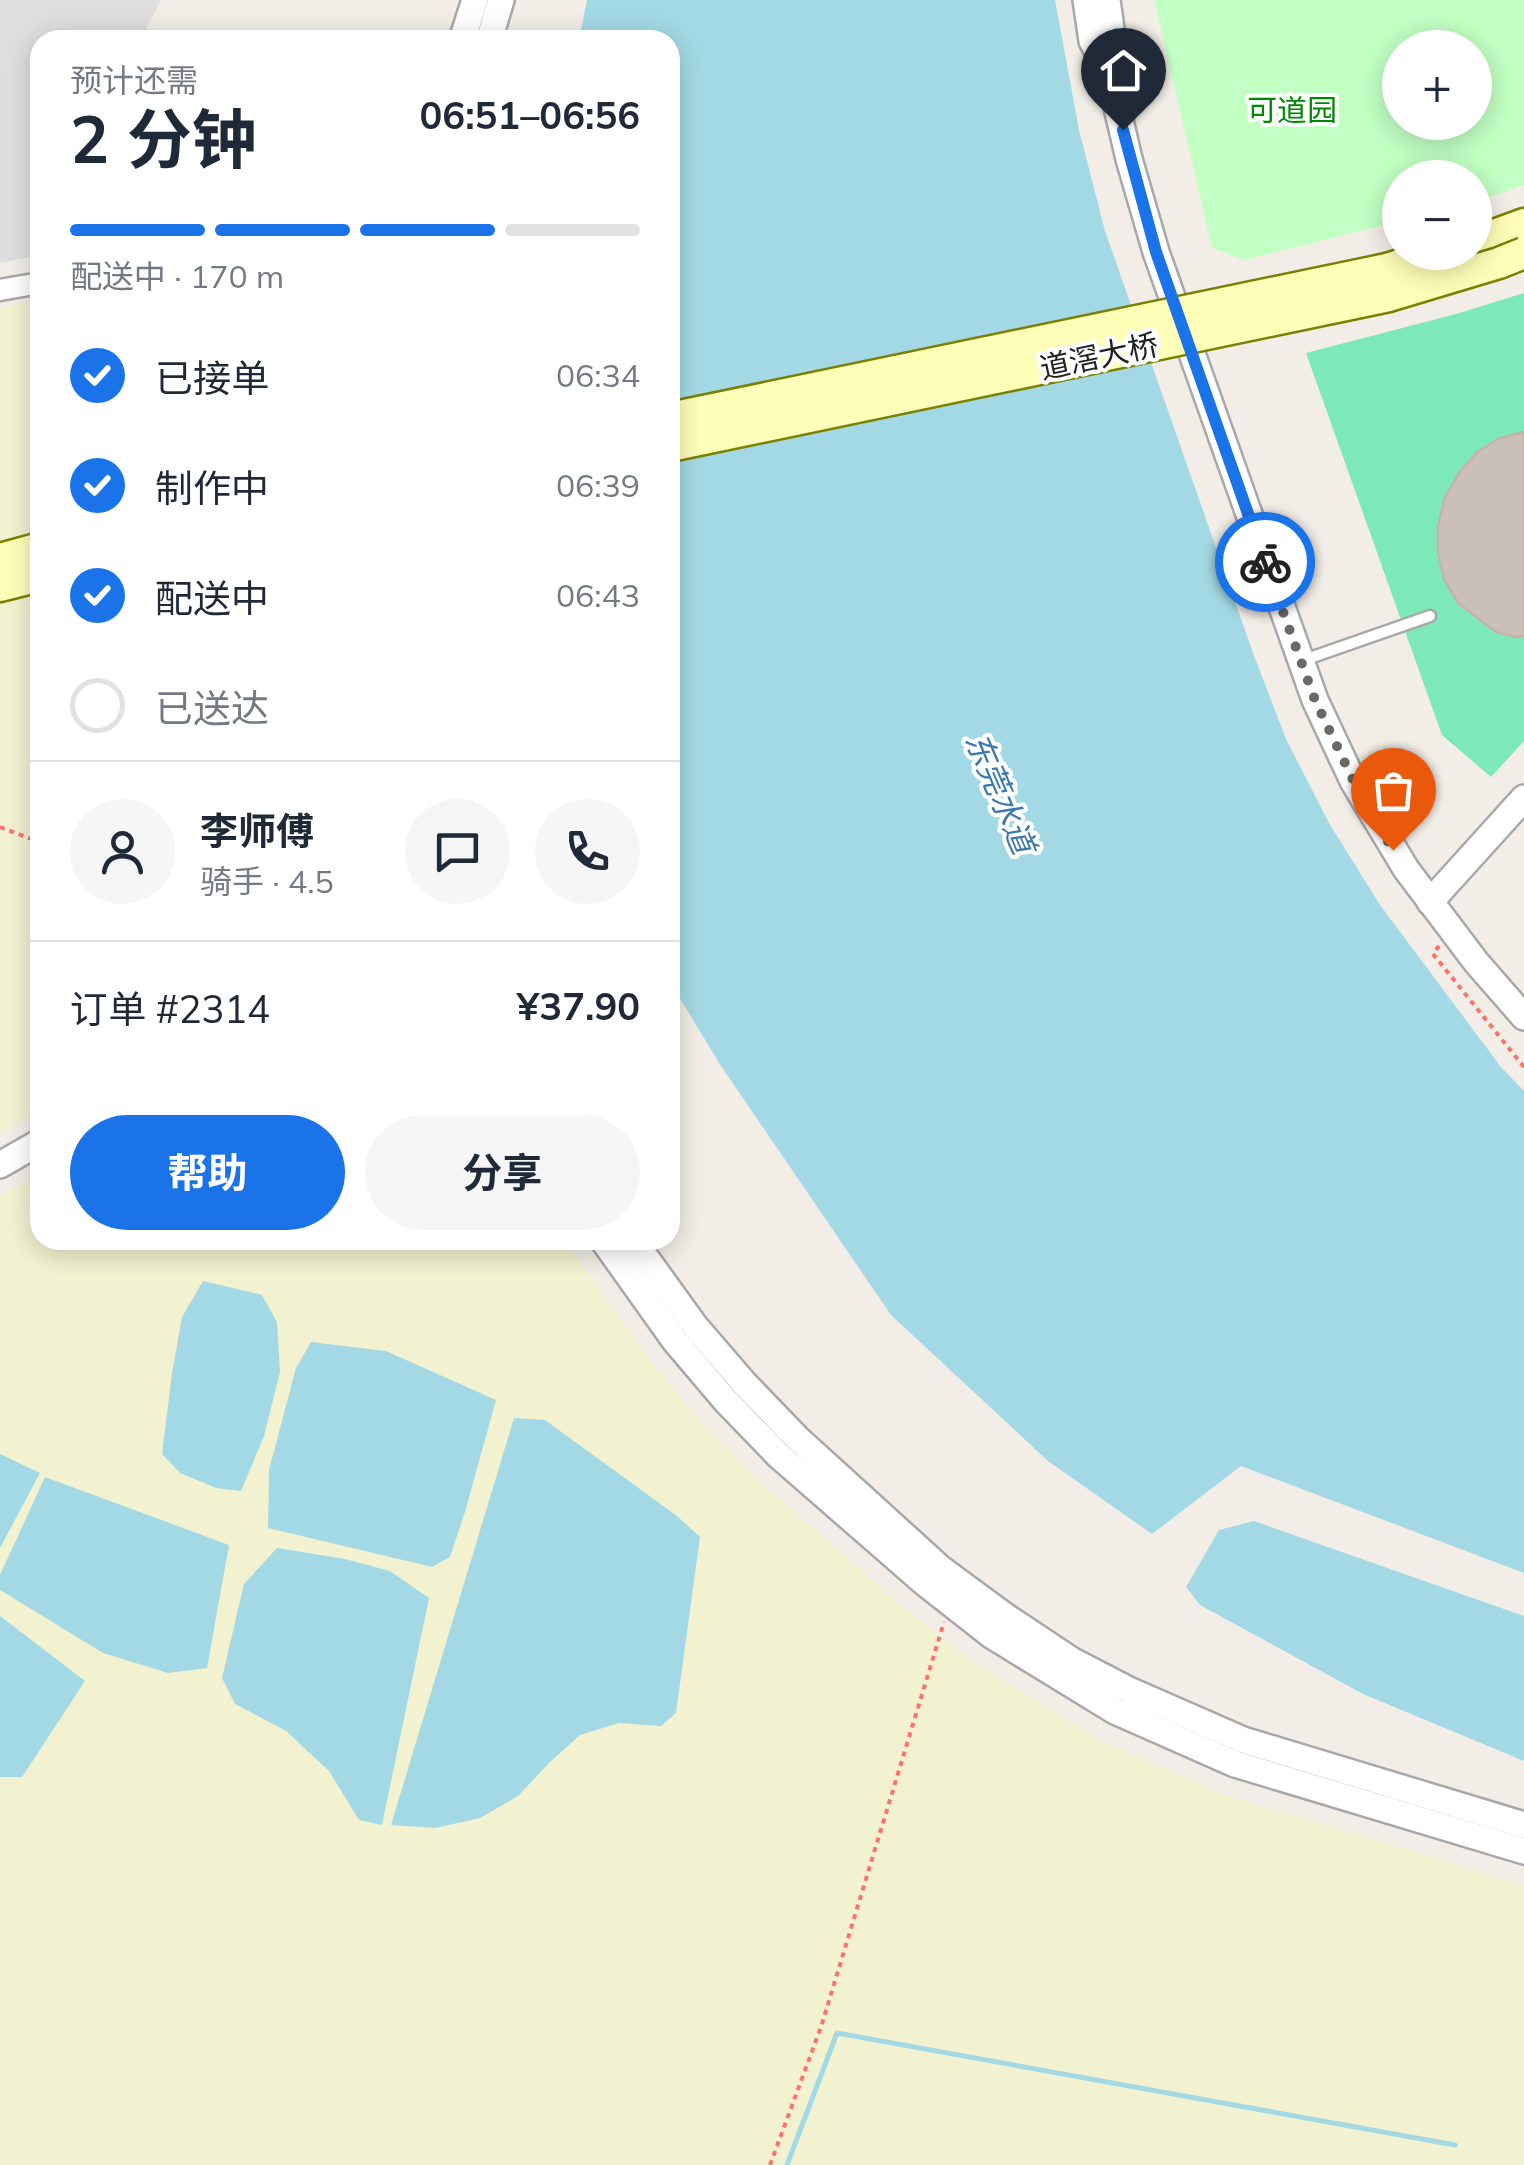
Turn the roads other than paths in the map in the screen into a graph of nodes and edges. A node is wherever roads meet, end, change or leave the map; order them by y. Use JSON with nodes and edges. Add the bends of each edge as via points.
{"nodes":[{"id":1,"x":475,"y":0,"type":"edge"},
{"id":2,"x":502,"y":0,"type":"edge"},
{"id":3,"x":1086,"y":0,"type":"edge"},
{"id":4,"x":1106,"y":0,"type":"edge"},
{"id":5,"x":465,"y":30,"type":"edge"},
{"id":6,"x":492,"y":30,"type":"edge"},
{"id":7,"x":1109,"y":72,"type":"junction"},
{"id":8,"x":1524,"y":224,"type":"edge"},
{"id":9,"x":1492,"y":236,"type":"edge"},
{"id":10,"x":1524,"y":253,"type":"edge"},
{"id":11,"x":1382,"y":268,"type":"edge"},
{"id":12,"x":30,"y":285,"type":"edge"},
{"id":13,"x":0,"y":290,"type":"edge"},
{"id":14,"x":680,"y":416,"type":"edge"},
{"id":15,"x":680,"y":444,"type":"edge"},
{"id":16,"x":30,"y":551,"type":"edge"},
{"id":17,"x":0,"y":559,"type":"edge"},
{"id":18,"x":30,"y":578,"type":"edge"},
{"id":19,"x":0,"y":586,"type":"edge"},
{"id":20,"x":1430,"y":616,"type":"dead end"},
{"id":21,"x":1300,"y":661,"type":"junction"},
{"id":22,"x":1524,"y":798,"type":"edge"},
{"id":23,"x":1430,"y":902,"type":"junction"},
{"id":24,"x":1524,"y":1017,"type":"edge"},
{"id":25,"x":30,"y":1148,"type":"edge"},
{"id":26,"x":0,"y":1165,"type":"edge"},
{"id":27,"x":610,"y":1250,"type":"edge"},
{"id":28,"x":641,"y":1250,"type":"edge"},
{"id":29,"x":1524,"y":1825,"type":"edge"},
{"id":30,"x":1524,"y":1852,"type":"edge"}],
"edges":[{"from":1,"to":5,"type":"street"},
{"from":2,"to":6,"type":"street"},
{"from":3,"to":7,"type":"street","via":[[1092,40]]},
{"from":4,"to":7,"type":"street"},
{"from":7,"to":21,"type":"street","via":[[1156,252]]},
{"from":8,"to":9,"type":"main road"},
{"from":10,"to":15,"type":"main road","name":"道滘大桥","bridge":true,"via":[[1389,296]]},
{"from":11,"to":14,"type":"main road","name":"道滘大桥","bridge":true},
{"from":12,"to":13,"type":"street"},
{"from":16,"to":17,"type":"main road"},
{"from":18,"to":19,"type":"main road"},
{"from":20,"to":21,"type":"lane"},
{"from":21,"to":23,"type":"street","via":[[1354,782]]},
{"from":22,"to":23,"type":"street"},
{"from":23,"to":24,"type":"street"},
{"from":25,"to":26,"type":"street"},
{"from":27,"to":30,"type":"street","via":[[675,1342],[779,1456],[991,1635],[1115,1711],[1234,1764]]},
{"from":28,"to":29,"type":"street","via":[[695,1326],[796,1438],[940,1568],[1054,1649],[1243,1740]]}]}
